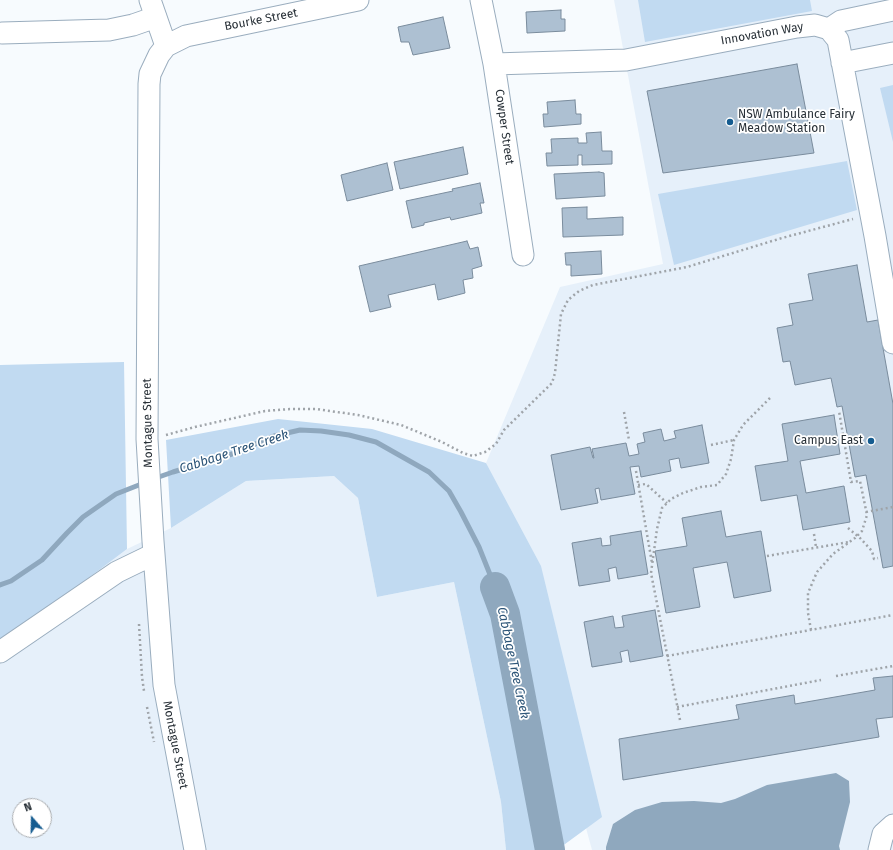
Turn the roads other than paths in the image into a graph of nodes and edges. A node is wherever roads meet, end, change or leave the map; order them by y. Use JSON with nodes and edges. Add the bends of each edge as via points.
{"nodes":[{"id":1,"x":358,"y":0,"type":"edge"},
{"id":2,"x":481,"y":0,"type":"edge"},
{"id":3,"x":153,"y":8,"type":"edge"},
{"id":4,"x":893,"y":10,"type":"edge"},
{"id":5,"x":829,"y":29,"type":"junction"},
{"id":6,"x":2,"y":33,"type":"dead end"},
{"id":7,"x":166,"y":46,"type":"junction"},
{"id":8,"x":893,"y":53,"type":"edge"},
{"id":9,"x":842,"y":63,"type":"junction"},
{"id":10,"x":494,"y":64,"type":"junction"},
{"id":11,"x":522,"y":255,"type":"dead end"},
{"id":12,"x":893,"y":343,"type":"edge"},
{"id":13,"x":153,"y":547,"type":"junction"},
{"id":14,"x":0,"y":652,"type":"edge"},
{"id":15,"x":893,"y":825,"type":"edge"},
{"id":16,"x":195,"y":850,"type":"edge"},
{"id":17,"x":879,"y":850,"type":"edge"}],
"edges":[{"from":1,"to":7,"type":"street","name":"Bourke Street","via":[[197,33]]},
{"from":2,"to":10,"type":"street","name":"Cowper Street"},
{"from":3,"to":6,"type":"street","via":[[133,25],[109,30]]},
{"from":3,"to":7,"type":"street"},
{"from":4,"to":5,"type":"street","via":[[841,21]]},
{"from":5,"to":9,"type":"street","via":[[838,40]]},
{"from":5,"to":10,"type":"street","name":"Innovation Way","via":[[815,25],[797,27],[626,60]]},
{"from":7,"to":13,"type":"street","name":"Montague Street","via":[[154,64],[149,84],[148,450]]},
{"from":8,"to":9,"type":"street"},
{"from":9,"to":12,"type":"street"},
{"from":10,"to":11,"type":"street","name":"Cowper Street"},
{"from":13,"to":14,"type":"street"},
{"from":13,"to":16,"type":"street","name":"Montague Street","via":[[164,685]]},
{"from":15,"to":17,"type":"street","via":[[883,834]]}]}
